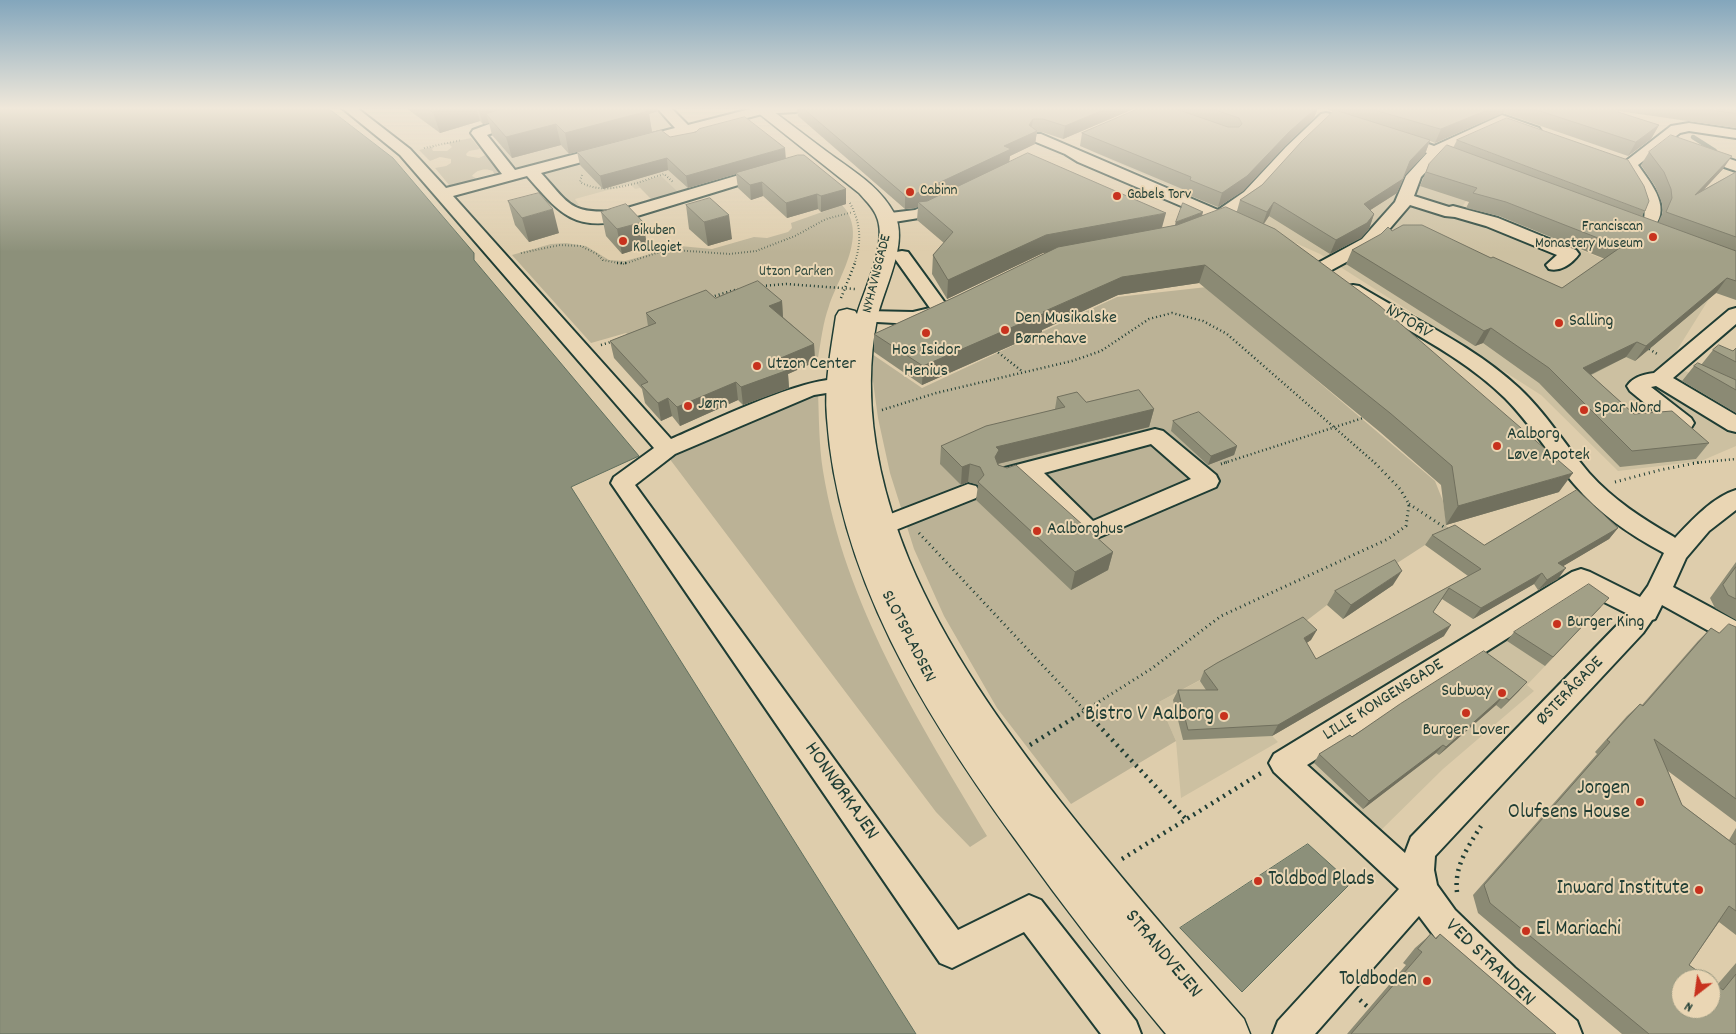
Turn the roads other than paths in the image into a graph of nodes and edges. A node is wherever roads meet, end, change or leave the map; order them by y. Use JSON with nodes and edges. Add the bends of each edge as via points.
{"nodes":[{"id":1,"x":409,"y":156,"type":"edge"},
{"id":2,"x":493,"y":156,"type":"edge"},
{"id":3,"x":607,"y":156,"type":"edge"},
{"id":4,"x":822,"y":156,"type":"edge"},
{"id":5,"x":1078,"y":156,"type":"edge"},
{"id":6,"x":1285,"y":156,"type":"edge"},
{"id":7,"x":1433,"y":156,"type":"edge"},
{"id":8,"x":1452,"y":156,"type":"edge"},
{"id":9,"x":1640,"y":156,"type":"edge"},
{"id":10,"x":1707,"y":156,"type":"edge"},
{"id":11,"x":1612,"y":158,"type":"edge"},
{"id":12,"x":1630,"y":164,"type":"junction"},
{"id":13,"x":1736,"y":166,"type":"edge"},
{"id":14,"x":783,"y":167,"type":"edge"},
{"id":15,"x":1484,"y":168,"type":"edge"},
{"id":16,"x":534,"y":175,"type":"junction"},
{"id":17,"x":507,"y":177,"type":"junction"},
{"id":18,"x":964,"y":192,"type":"edge"},
{"id":19,"x":443,"y":194,"type":"junction"},
{"id":20,"x":1404,"y":198,"type":"junction"},
{"id":21,"x":604,"y":202,"type":"dead end"},
{"id":22,"x":572,"y":214,"type":"junction"},
{"id":23,"x":1219,"y":217,"type":"junction"},
{"id":24,"x":1626,"y":220,"type":"edge"},
{"id":25,"x":870,"y":221,"type":"junction"},
{"id":26,"x":1644,"y":227,"type":"junction"},
{"id":27,"x":1194,"y":228,"type":"edge"},
{"id":28,"x":1253,"y":230,"type":"edge"},
{"id":29,"x":1662,"y":234,"type":"edge"},
{"id":30,"x":902,"y":256,"type":"dead end"},
{"id":31,"x":866,"y":261,"type":"dead end"},
{"id":32,"x":1560,"y":261,"type":"dead end"},
{"id":33,"x":850,"y":289,"type":"road end"},
{"id":34,"x":960,"y":302,"type":"edge"},
{"id":35,"x":942,"y":311,"type":"junction"},
{"id":36,"x":1736,"y":314,"type":"edge"},
{"id":37,"x":866,"y":318,"type":"junction"},
{"id":38,"x":851,"y":349,"type":"junction"},
{"id":39,"x":1660,"y":380,"type":"junction"},
{"id":40,"x":838,"y":385,"type":"junction"},
{"id":41,"x":1683,"y":423,"type":"edge"},
{"id":42,"x":1736,"y":425,"type":"edge"},
{"id":43,"x":667,"y":449,"type":"junction"},
{"id":44,"x":1027,"y":470,"type":"junction"},
{"id":45,"x":1005,"y":476,"type":"edge"},
{"id":46,"x":968,"y":492,"type":"dead end"},
{"id":47,"x":1736,"y":498,"type":"edge"},
{"id":48,"x":894,"y":522,"type":"junction"},
{"id":49,"x":1678,"y":550,"type":"junction"},
{"id":50,"x":1652,"y":602,"type":"junction"},
{"id":51,"x":1736,"y":633,"type":"edge"},
{"id":52,"x":1096,"y":874,"type":"junction"},
{"id":53,"x":1422,"y":888,"type":"junction"},
{"id":54,"x":1123,"y":1034,"type":"edge"},
{"id":55,"x":1192,"y":1034,"type":"edge"},
{"id":56,"x":1229,"y":1034,"type":"edge"},
{"id":57,"x":1291,"y":1034,"type":"edge"},
{"id":58,"x":1564,"y":1034,"type":"edge"}],
"edges":[{"from":1,"to":19,"type":"street"},
{"from":2,"to":17,"type":"street"},
{"from":3,"to":16,"type":"street"},
{"from":4,"to":25,"type":"main road","name":"NYHAVNSGADE","via":[[873,197]]},
{"from":5,"to":23,"type":"street"},
{"from":6,"to":23,"type":"street","via":[[1250,195]]},
{"from":7,"to":20,"type":"street","via":[[1414,176]]},
{"from":8,"to":15,"type":"street"},
{"from":9,"to":12,"type":"street"},
{"from":10,"to":13,"type":"street"},
{"from":11,"to":12,"type":"street"},
{"from":12,"to":26,"type":"street","via":[[1643,183],[1653,210],[1652,218]]},
{"from":14,"to":22,"type":"street","via":[[618,216]]},
{"from":16,"to":17,"type":"street"},
{"from":16,"to":22,"type":"street","via":[[562,208]]},
{"from":17,"to":19,"type":"street"},
{"from":18,"to":25,"type":"street","via":[[919,214]]},
{"from":19,"to":43,"type":"street"},
{"from":20,"to":32,"type":"street","via":[[1492,222],[1570,254]]},
{"from":20,"to":49,"type":"street","name":"NYTORV","via":[[1403,204],[1368,243],[1315,263],[1482,368],[1527,410],[1590,489]]},
{"from":21,"to":22,"type":"street"},
{"from":23,"to":27,"type":"street"},
{"from":23,"to":28,"type":"street"},
{"from":24,"to":26,"type":"street"},
{"from":25,"to":31,"type":"main road","name":"NYHAVNSGADE","via":[[871,244]]},
{"from":25,"to":37,"type":"main road","name":"NYHAVNSGADE","via":[[891,234]]},
{"from":26,"to":29,"type":"street"},
{"from":30,"to":35,"type":"street"},
{"from":33,"to":38,"type":"main road","name":"NYHAVNSGADE","via":[[847,316]]},
{"from":34,"to":35,"type":"street"},
{"from":35,"to":37,"type":"street","via":[[913,318]]},
{"from":36,"to":39,"type":"street","via":[[1687,369]]},
{"from":37,"to":38,"type":"main road","name":"NYHAVNSGADE"},
{"from":38,"to":40,"type":"main road","name":"SLOTSPLADSEN"},
{"from":38,"to":48,"type":"main road","name":"SLOTSPLADSEN","via":[[864,450]]},
{"from":39,"to":41,"type":"street","via":[[1648,380],[1637,386]]},
{"from":39,"to":42,"type":"street"},
{"from":40,"to":43,"type":"lane","via":[[810,390]]},
{"from":40,"to":52,"type":"main road","name":"SLOTSPLADSEN","via":[[838,419],[851,494],[863,537],[901,631],[929,683],[987,775]]},
{"from":43,"to":54,"type":"street","name":"HONNØRKAJEN","via":[[622,483],[952,951],[1029,912]]},
{"from":44,"to":44,"type":"street","via":[[1155,436],[1208,481],[1090,532]]},
{"from":44,"to":45,"type":"street"},
{"from":46,"to":48,"type":"street"},
{"from":47,"to":49,"type":"street","name":"ØSTERÅGADE","via":[[1701,525]]},
{"from":48,"to":52,"type":"main road","name":"SLOTSPLADSEN","via":[[911,596],[952,674],[1007,760]]},
{"from":49,"to":50,"type":"street","name":"ØSTERÅGADE"},
{"from":50,"to":51,"type":"street"},
{"from":50,"to":53,"type":"street","name":"ØSTERÅGADE","via":[[1422,848],[1418,864]]},
{"from":50,"to":53,"type":"street","name":"LILLE KONGENSGADE","via":[[1581,579],[1284,763]]},
{"from":52,"to":55,"type":"main road","name":"STRANDVEJEN"},
{"from":52,"to":56,"type":"main road","name":"STRANDVEJEN"},
{"from":53,"to":57,"type":"street"},
{"from":53,"to":58,"type":"street","name":"VED STRANDEN","via":[[1430,906],[1445,925]]}]}
